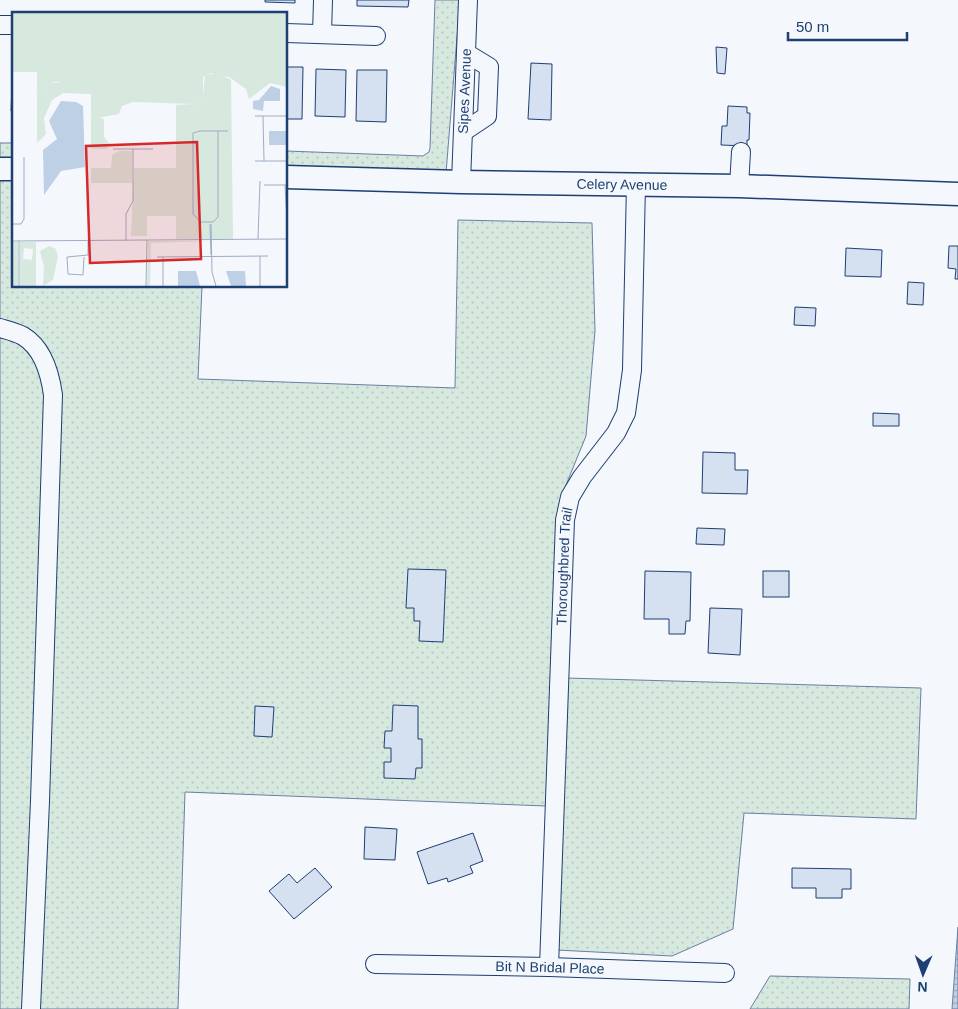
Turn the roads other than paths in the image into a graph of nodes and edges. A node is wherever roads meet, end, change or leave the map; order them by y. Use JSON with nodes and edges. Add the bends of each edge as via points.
{"nodes":[{"id":1,"x":323,"y":0,"type":"edge"},
{"id":2,"x":468,"y":0,"type":"edge"},
{"id":3,"x":288,"y":33,"type":"edge"},
{"id":4,"x":322,"y":34,"type":"junction"},
{"id":5,"x":376,"y":36,"type":"dead end"},
{"id":6,"x":741,"y":152,"type":"dead end"},
{"id":7,"x":288,"y":177,"type":"edge"},
{"id":8,"x":462,"y":182,"type":"junction"},
{"id":9,"x":636,"y":184,"type":"junction"},
{"id":10,"x":739,"y":186,"type":"junction"},
{"id":11,"x":958,"y":194,"type":"edge"},
{"id":12,"x":0,"y":328,"type":"edge"},
{"id":13,"x":376,"y":964,"type":"dead end"},
{"id":14,"x":549,"y":967,"type":"junction"},
{"id":15,"x":725,"y":973,"type":"dead end"},
{"id":16,"x":31,"y":1009,"type":"edge"}],
"edges":[{"from":1,"to":4,"type":"street"},
{"from":2,"to":8,"type":"street","name":"Sipes Avenue"},
{"from":3,"to":4,"type":"street"},
{"from":4,"to":5,"type":"street"},
{"from":6,"to":10,"type":"street"},
{"from":7,"to":8,"type":"main road","name":"Celery Avenue"},
{"from":8,"to":9,"type":"main road","name":"Celery Avenue"},
{"from":9,"to":10,"type":"main road","name":"Celery Avenue"},
{"from":9,"to":14,"type":"street","name":"Thoroughbred Trail","via":[[632,370],[626,413],[616,433],[570,497],[565,520]]},
{"from":10,"to":11,"type":"main road","name":"Celery Avenue"},
{"from":12,"to":16,"type":"street","via":[[23,336],[38,350],[50,372],[53,395]]},
{"from":13,"to":14,"type":"street","name":"Bit N Bridal Place"},
{"from":14,"to":15,"type":"street","name":"Bit N Bridal Place"}]}
